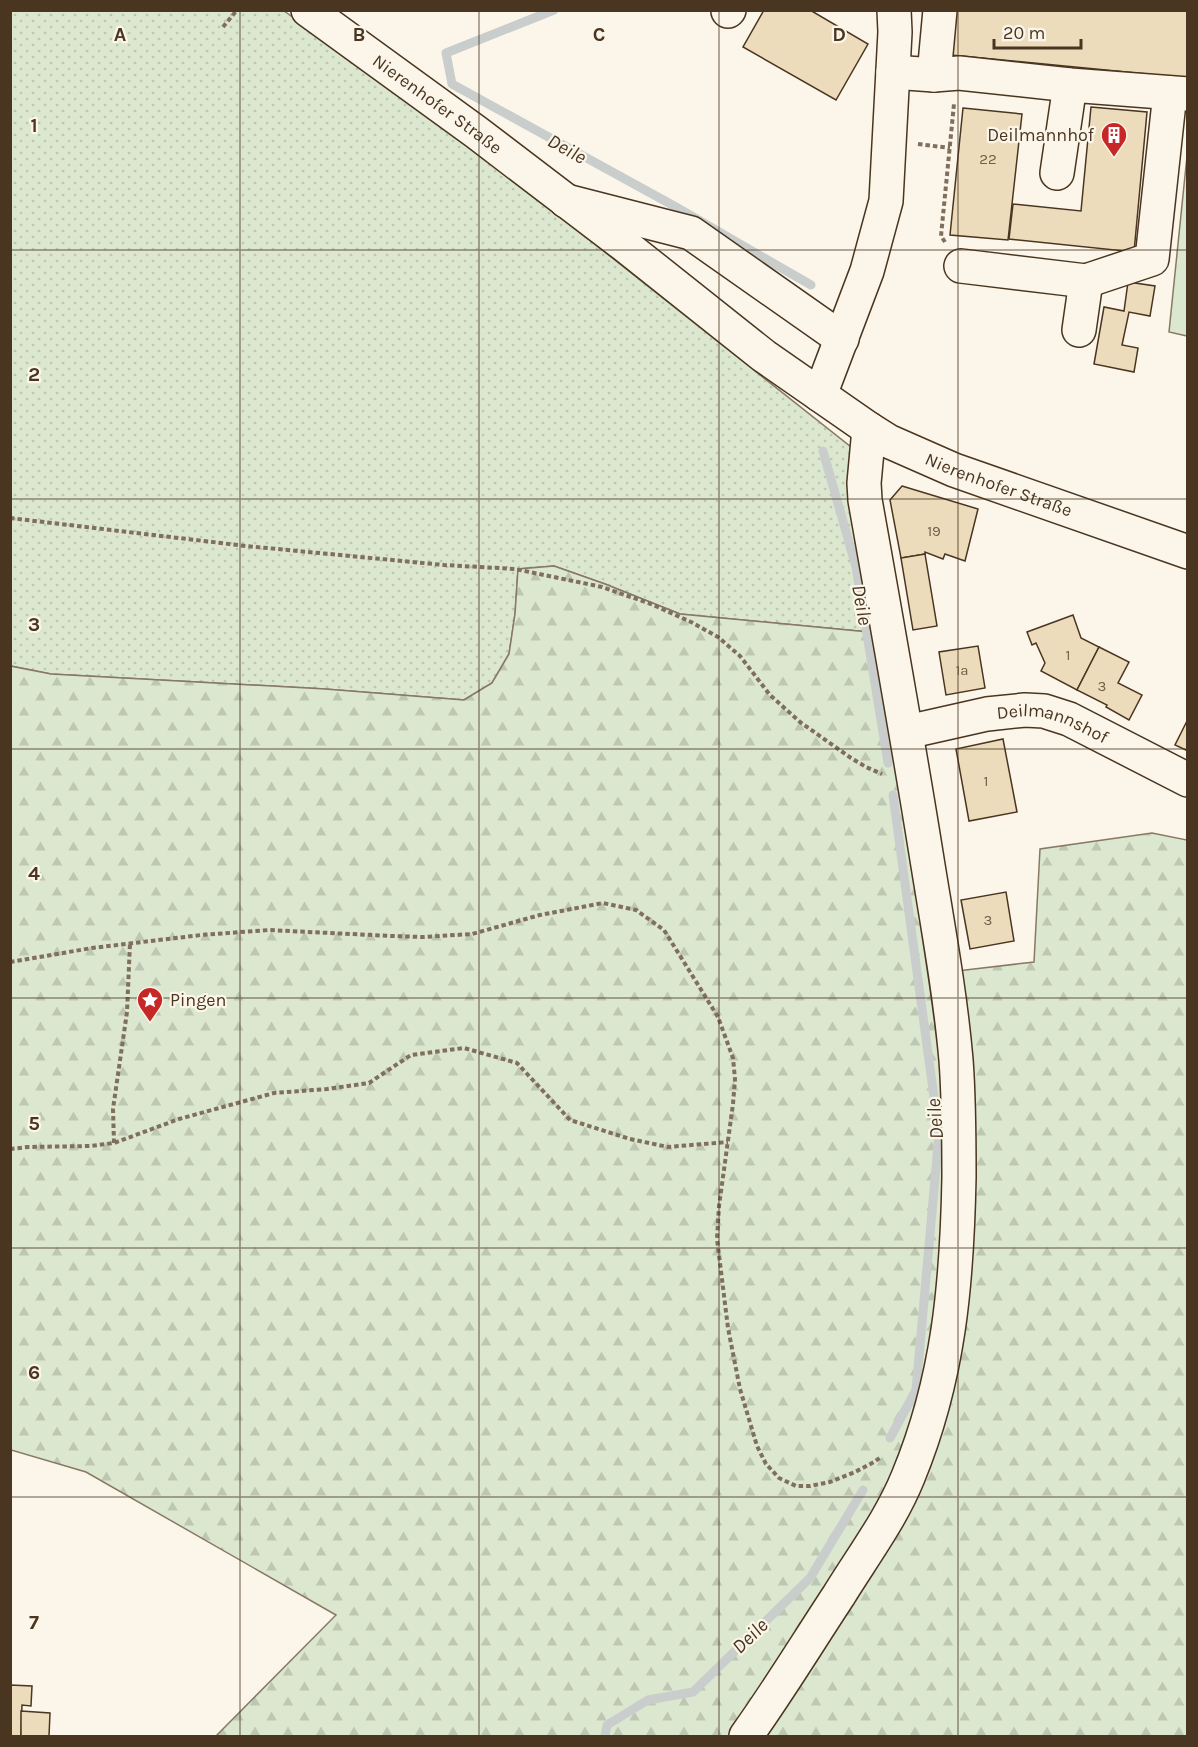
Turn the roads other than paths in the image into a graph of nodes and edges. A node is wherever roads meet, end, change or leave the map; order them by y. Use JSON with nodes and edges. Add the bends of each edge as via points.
{"nodes":[{"id":1,"x":308,"y":10,"type":"edge"},
{"id":2,"x":894,"y":10,"type":"edge"},
{"id":3,"x":940,"y":10,"type":"edge"},
{"id":4,"x":892,"y":72,"type":"junction"},
{"id":5,"x":946,"y":74,"type":"junction"},
{"id":6,"x":1070,"y":85,"type":"junction"},
{"id":7,"x":1179,"y":93,"type":"edge"},
{"id":8,"x":1057,"y":173,"type":"dead end"},
{"id":9,"x":566,"y":201,"type":"junction"},
{"id":10,"x":961,"y":266,"type":"road end"},
{"id":11,"x":1086,"y":281,"type":"junction"},
{"id":12,"x":1079,"y":330,"type":"dead end"},
{"id":13,"x":842,"y":339,"type":"junction"},
{"id":14,"x":810,"y":388,"type":"junction"},
{"id":15,"x":869,"y":429,"type":"junction"},
{"id":16,"x":1188,"y":552,"type":"edge"},
{"id":17,"x":907,"y":732,"type":"junction"},
{"id":18,"x":1188,"y":780,"type":"edge"},
{"id":19,"x":746,"y":1737,"type":"edge"}],
"edges":[{"from":1,"to":9,"type":"street","name":"Nierenhofer Straße"},
{"from":2,"to":4,"type":"street"},
{"from":3,"to":5,"type":"street"},
{"from":4,"to":5,"type":"street"},
{"from":4,"to":13,"type":"street","via":[[886,201],[867,271]]},
{"from":5,"to":6,"type":"street"},
{"from":6,"to":7,"type":"street"},
{"from":6,"to":8,"type":"street"},
{"from":7,"to":11,"type":"street","via":[[1152,259]]},
{"from":9,"to":13,"type":"street","name":"Nierenhofer Straße","via":[[691,233]]},
{"from":9,"to":14,"type":"street","name":"Nierenhofer Straße"},
{"from":10,"to":11,"type":"street"},
{"from":11,"to":12,"type":"street"},
{"from":13,"to":14,"type":"street"},
{"from":14,"to":15,"type":"street","name":"Nierenhofer Straße"},
{"from":15,"to":16,"type":"street","name":"Nierenhofer Straße","via":[[954,470]]},
{"from":15,"to":17,"type":"street","via":[[865,500]]},
{"from":17,"to":18,"type":"street","name":"Deilmannshof","via":[[987,714],[1044,711],[1069,719]]},
{"from":17,"to":19,"type":"street","via":[[956,1060],[958,1243],[950,1321],[936,1397],[892,1510]]}]}
